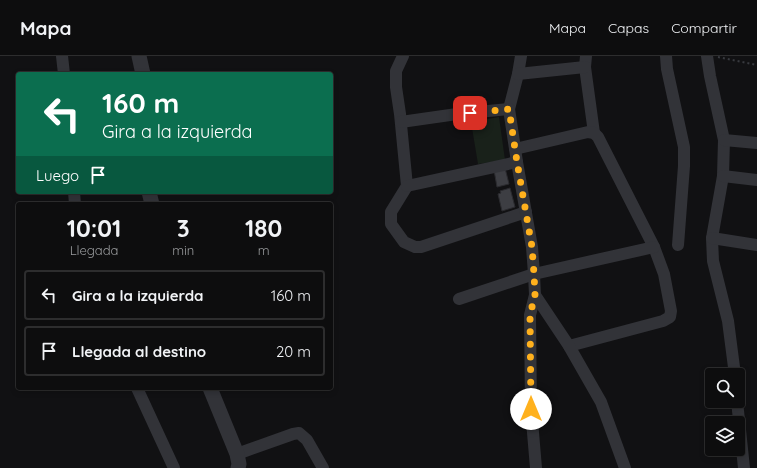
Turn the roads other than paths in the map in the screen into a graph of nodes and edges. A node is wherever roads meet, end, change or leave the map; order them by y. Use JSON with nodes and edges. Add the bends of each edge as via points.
{"nodes":[{"id":1,"x":62,"y":56,"type":"edge"},
{"id":2,"x":139,"y":56,"type":"edge"},
{"id":3,"x":403,"y":56,"type":"edge"},
{"id":4,"x":521,"y":56,"type":"edge"},
{"id":5,"x":666,"y":56,"type":"edge"},
{"id":6,"x":707,"y":56,"type":"edge"},
{"id":7,"x":585,"y":62,"type":"edge"},
{"id":8,"x":64,"y":72,"type":"edge"},
{"id":9,"x":143,"y":72,"type":"edge"},
{"id":10,"x":518,"y":74,"type":"junction"},
{"id":11,"x":509,"y":109,"type":"junction"},
{"id":12,"x":401,"y":122,"type":"junction"},
{"id":13,"x":594,"y":133,"type":"junction"},
{"id":14,"x":724,"y":140,"type":"junction"},
{"id":15,"x":757,"y":143,"type":"edge"},
{"id":16,"x":515,"y":149,"type":"junction"},
{"id":17,"x":517,"y":162,"type":"junction"},
{"id":18,"x":723,"y":176,"type":"junction"},
{"id":19,"x":757,"y":180,"type":"edge"},
{"id":20,"x":407,"y":186,"type":"junction"},
{"id":21,"x":526,"y":212,"type":"junction"},
{"id":22,"x":712,"y":238,"type":"junction"},
{"id":23,"x":678,"y":245,"type":"dead end"},
{"id":24,"x":757,"y":245,"type":"edge"},
{"id":25,"x":654,"y":247,"type":"junction"},
{"id":26,"x":534,"y":274,"type":"junction"},
{"id":27,"x":535,"y":295,"type":"junction"},
{"id":28,"x":459,"y":299,"type":"dead end"},
{"id":29,"x":569,"y":346,"type":"junction"},
{"id":30,"x":734,"y":368,"type":"edge"},
{"id":31,"x":138,"y":390,"type":"edge"},
{"id":32,"x":211,"y":390,"type":"edge"},
{"id":33,"x":738,"y":408,"type":"edge"},
{"id":34,"x":238,"y":461,"type":"edge"},
{"id":35,"x":174,"y":468,"type":"edge"},
{"id":36,"x":323,"y":468,"type":"edge"},
{"id":37,"x":536,"y":468,"type":"edge"},
{"id":38,"x":625,"y":468,"type":"edge"},
{"id":39,"x":744,"y":468,"type":"edge"}],
"edges":[{"from":1,"to":8,"type":"street"},
{"from":2,"to":9,"type":"street"},
{"from":3,"to":12,"type":"street","via":[[396,71]]},
{"from":4,"to":10,"type":"street"},
{"from":5,"to":23,"type":"street","via":[[666,68],[684,147]]},
{"from":6,"to":14,"type":"street"},
{"from":7,"to":10,"type":"street"},
{"from":7,"to":13,"type":"street"},
{"from":10,"to":11,"type":"street"},
{"from":11,"to":12,"type":"street"},
{"from":11,"to":16,"type":"street"},
{"from":12,"to":20,"type":"street"},
{"from":13,"to":16,"type":"street","via":[[588,132]]},
{"from":13,"to":25,"type":"street"},
{"from":14,"to":15,"type":"street"},
{"from":14,"to":18,"type":"street"},
{"from":16,"to":17,"type":"street"},
{"from":17,"to":20,"type":"street"},
{"from":17,"to":21,"type":"street"},
{"from":18,"to":19,"type":"street"},
{"from":18,"to":22,"type":"street"},
{"from":20,"to":21,"type":"street","via":[[391,212],[391,224],[404,242],[415,247]]},
{"from":21,"to":26,"type":"street"},
{"from":22,"to":24,"type":"street"},
{"from":22,"to":30,"type":"street","via":[[713,261],[728,321]]},
{"from":25,"to":26,"type":"street"},
{"from":25,"to":29,"type":"street","via":[[664,274],[670,317]]},
{"from":26,"to":27,"type":"street"},
{"from":26,"to":28,"type":"street"},
{"from":27,"to":29,"type":"street"},
{"from":27,"to":37,"type":"street","via":[[530,323],[531,409]]},
{"from":29,"to":38,"type":"street","via":[[601,402]]},
{"from":31,"to":35,"type":"street"},
{"from":32,"to":34,"type":"street"},
{"from":33,"to":39,"type":"street"},
{"from":34,"to":36,"type":"street","via":[[299,433],[307,440]]}]}
